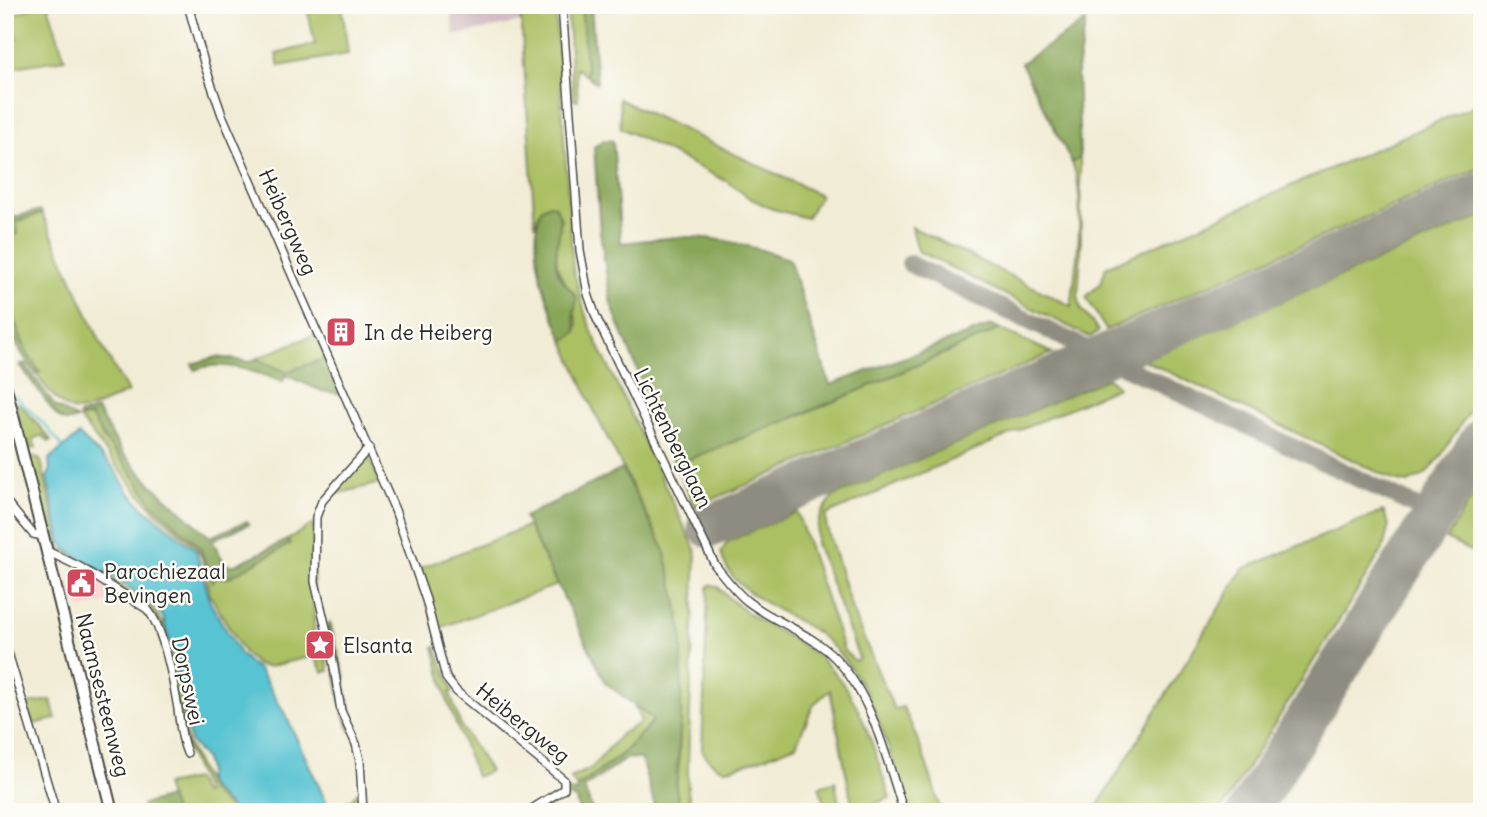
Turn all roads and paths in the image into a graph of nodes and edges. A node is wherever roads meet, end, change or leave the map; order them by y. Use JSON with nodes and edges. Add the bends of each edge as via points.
{"nodes":[{"id":1,"x":188,"y":5,"type":"edge"},
{"id":2,"x":562,"y":5,"type":"edge"},
{"id":3,"x":5,"y":384,"type":"edge"},
{"id":4,"x":369,"y":448,"type":"junction"},
{"id":5,"x":5,"y":500,"type":"edge"},
{"id":6,"x":43,"y":536,"type":"junction"},
{"id":7,"x":47,"y":551,"type":"junction"},
{"id":8,"x":5,"y":643,"type":"edge"},
{"id":9,"x":187,"y":753,"type":"dead end"},
{"id":10,"x":56,"y":812,"type":"edge"},
{"id":11,"x":112,"y":812,"type":"edge"},
{"id":12,"x":362,"y":812,"type":"edge"},
{"id":13,"x":527,"y":812,"type":"edge"},
{"id":14,"x":904,"y":812,"type":"edge"}],
"edges":[{"from":1,"to":4,"type":"street","name":"Heibergweg","via":[[222,115]]},
{"from":2,"to":14,"type":"street","name":"Lichtenberglaan","via":[[580,250],[596,317],[715,565],[747,601],[814,641],[852,677],[867,706]]},
{"from":3,"to":6,"type":"main road","name":"Naamsesteenweg"},
{"from":4,"to":12,"type":"street","via":[[322,500],[316,517],[315,582],[341,711],[360,761]]},
{"from":4,"to":13,"type":"street","name":"Heibergweg","via":[[412,558],[446,678],[457,692],[562,775],[564,789]]},
{"from":5,"to":6,"type":"street","via":[[33,534]]},
{"from":6,"to":7,"type":"main road","name":"Naamsesteenweg"},
{"from":7,"to":9,"type":"street","name":"Dorpswei","via":[[153,615]]},
{"from":7,"to":11,"type":"main road","name":"Naamsesteenweg"},
{"from":8,"to":10,"type":"street"}]}
